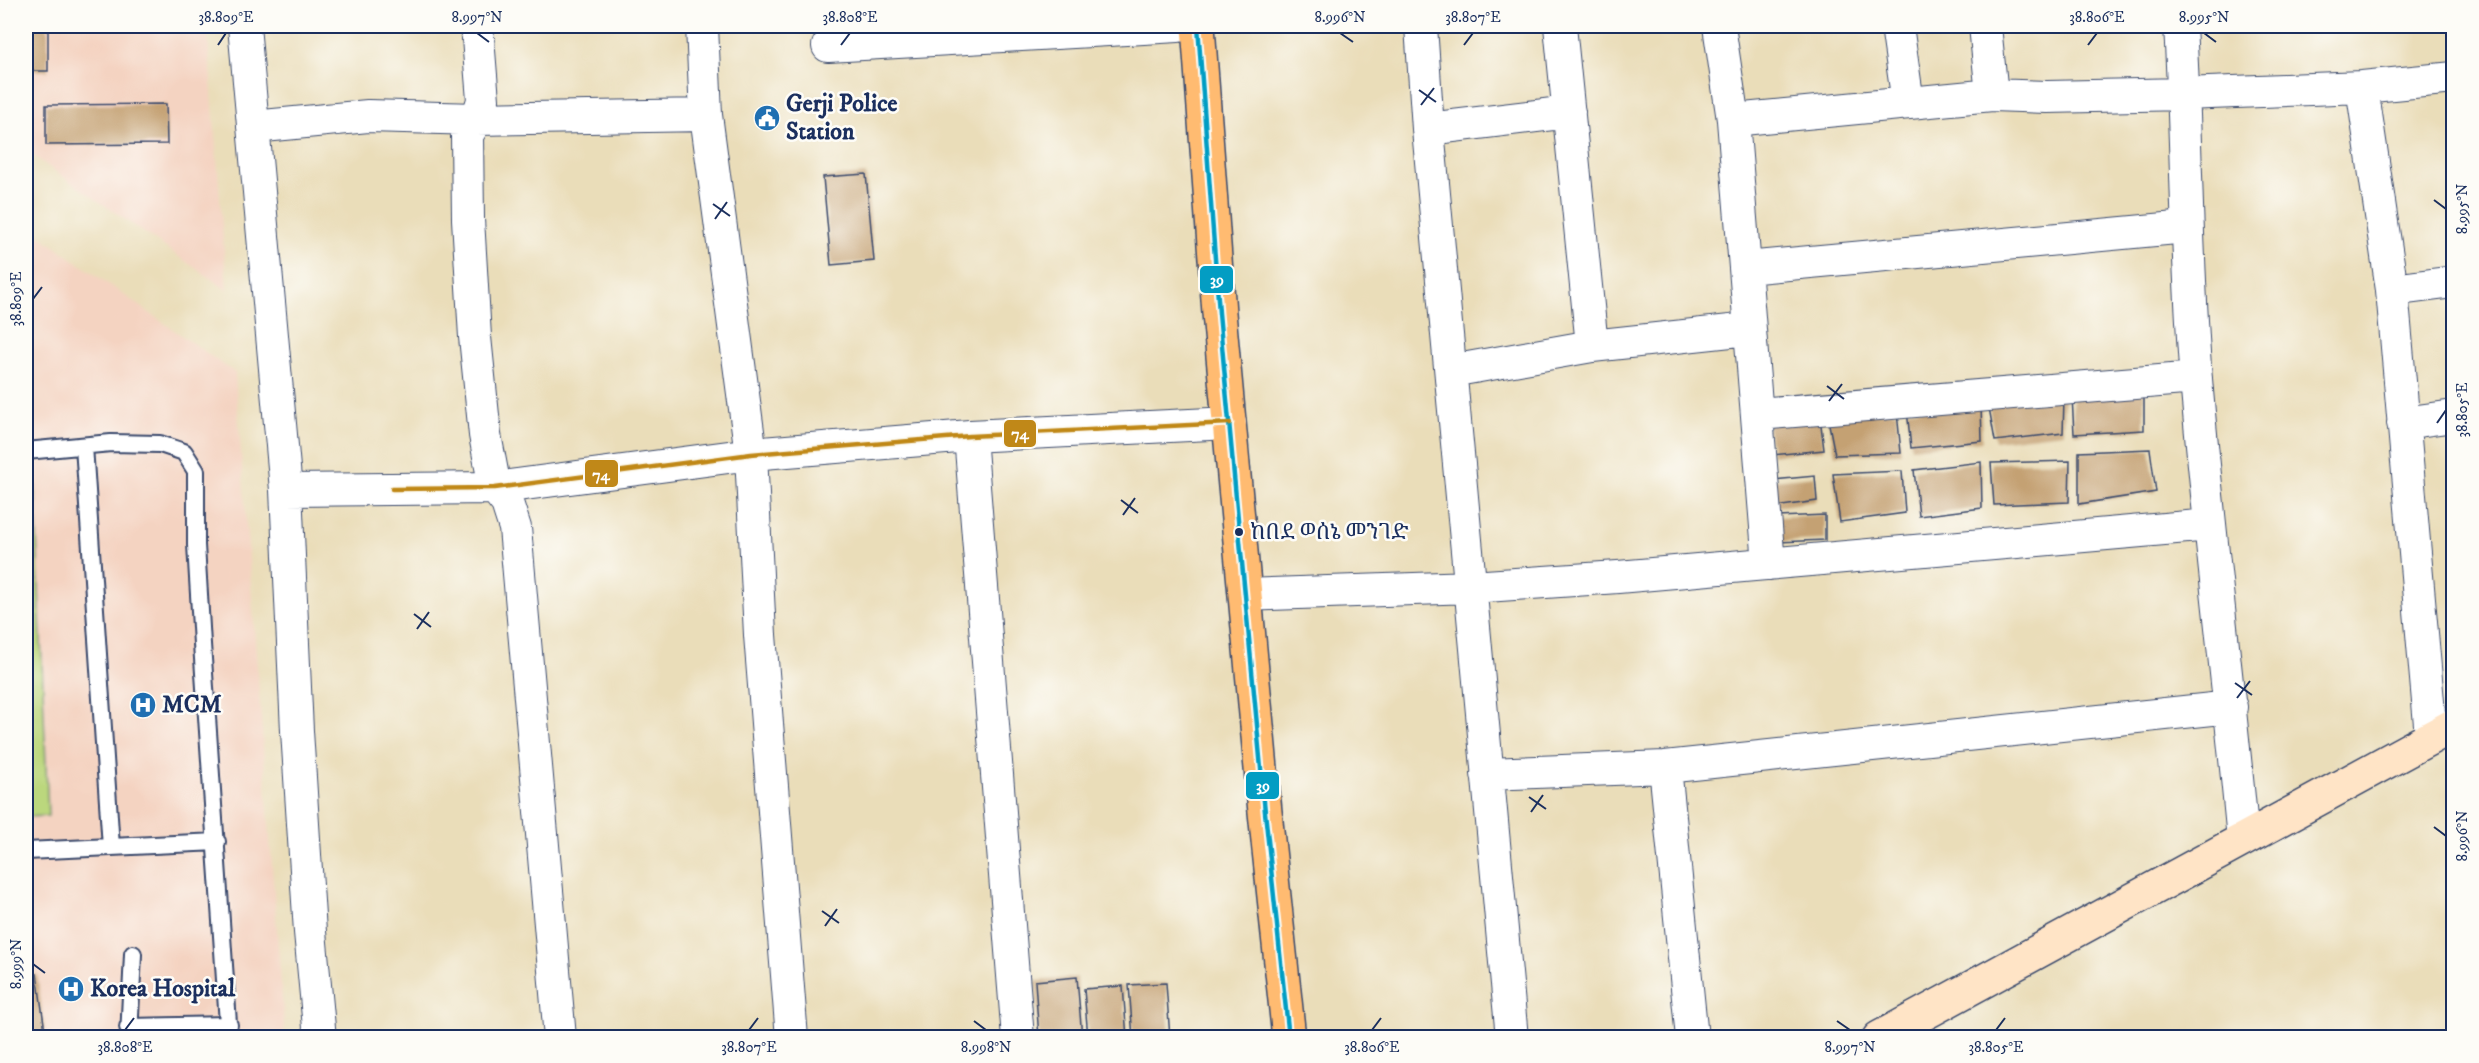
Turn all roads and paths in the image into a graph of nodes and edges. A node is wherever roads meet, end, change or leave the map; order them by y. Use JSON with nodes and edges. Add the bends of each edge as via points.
{"nodes":[{"id":1,"x":244,"y":26,"type":"edge"},
{"id":2,"x":477,"y":26,"type":"edge"},
{"id":3,"x":702,"y":26,"type":"edge"},
{"id":4,"x":1178,"y":26,"type":"edge"},
{"id":5,"x":1198,"y":26,"type":"edge"},
{"id":6,"x":1420,"y":26,"type":"edge"},
{"id":7,"x":1560,"y":26,"type":"edge"},
{"id":8,"x":1719,"y":26,"type":"edge"},
{"id":9,"x":1897,"y":26,"type":"edge"},
{"id":10,"x":1985,"y":26,"type":"edge"},
{"id":11,"x":2180,"y":26,"type":"edge"},
{"id":12,"x":942,"y":32,"type":"edge"},
{"id":13,"x":828,"y":46,"type":"dead end"},
{"id":14,"x":2454,"y":78,"type":"edge"},
{"id":15,"x":2362,"y":87,"type":"junction"},
{"id":16,"x":1992,"y":94,"type":"junction"},
{"id":17,"x":2184,"y":94,"type":"junction"},
{"id":18,"x":1908,"y":103,"type":"junction"},
{"id":19,"x":1569,"y":112,"type":"junction"},
{"id":20,"x":706,"y":115,"type":"junction"},
{"id":21,"x":477,"y":119,"type":"junction"},
{"id":22,"x":1733,"y":120,"type":"junction"},
{"id":23,"x":253,"y":127,"type":"junction"},
{"id":24,"x":1428,"y":129,"type":"junction"},
{"id":25,"x":2187,"y":226,"type":"junction"},
{"id":26,"x":1746,"y":268,"type":"junction"},
{"id":27,"x":2454,"y":282,"type":"edge"},
{"id":28,"x":2392,"y":290,"type":"junction"},
{"id":29,"x":1749,"y":329,"type":"junction"},
{"id":30,"x":1592,"y":346,"type":"junction"},
{"id":31,"x":1451,"y":371,"type":"junction"},
{"id":32,"x":2196,"y":378,"type":"junction"},
{"id":33,"x":1758,"y":414,"type":"junction"},
{"id":34,"x":2454,"y":416,"type":"edge"},
{"id":35,"x":1230,"y":423,"type":"junction"},
{"id":36,"x":2403,"y":423,"type":"junction"},
{"id":37,"x":970,"y":436,"type":"junction"},
{"id":38,"x":84,"y":446,"type":"junction"},
{"id":39,"x":26,"y":451,"type":"edge"},
{"id":40,"x":751,"y":454,"type":"junction"},
{"id":41,"x":495,"y":488,"type":"junction"},
{"id":42,"x":286,"y":490,"type":"junction"},
{"id":43,"x":2211,"y":525,"type":"junction"},
{"id":44,"x":1769,"y":564,"type":"junction"},
{"id":45,"x":1471,"y":587,"type":"junction"},
{"id":46,"x":1245,"y":596,"type":"junction"},
{"id":47,"x":2231,"y":707,"type":"junction"},
{"id":48,"x":2442,"y":730,"type":"edge"},
{"id":49,"x":1665,"y":767,"type":"junction"},
{"id":50,"x":1487,"y":774,"type":"junction"},
{"id":51,"x":2243,"y":840,"type":"junction"},
{"id":52,"x":217,"y":842,"type":"junction"},
{"id":53,"x":111,"y":847,"type":"junction"},
{"id":54,"x":26,"y":851,"type":"edge"},
{"id":55,"x":133,"y":954,"type":"dead end"},
{"id":56,"x":229,"y":1031,"type":"edge"},
{"id":57,"x":129,"y":1032,"type":"edge"},
{"id":58,"x":320,"y":1038,"type":"edge"},
{"id":59,"x":560,"y":1038,"type":"edge"},
{"id":60,"x":792,"y":1038,"type":"edge"},
{"id":61,"x":1018,"y":1038,"type":"edge"},
{"id":62,"x":1289,"y":1038,"type":"edge"},
{"id":63,"x":1512,"y":1038,"type":"edge"},
{"id":64,"x":1692,"y":1038,"type":"edge"},
{"id":65,"x":1879,"y":1038,"type":"edge"}],
"edges":[{"from":1,"to":23,"type":"street"},
{"from":2,"to":21,"type":"street","via":[[483,100]]},
{"from":3,"to":20,"type":"street"},
{"from":4,"to":12,"type":"street"},
{"from":5,"to":35,"type":"main road"},
{"from":6,"to":24,"type":"street"},
{"from":7,"to":19,"type":"street"},
{"from":8,"to":22,"type":"street"},
{"from":9,"to":18,"type":"street"},
{"from":10,"to":16,"type":"street"},
{"from":11,"to":17,"type":"street"},
{"from":12,"to":13,"type":"street"},
{"from":14,"to":15,"type":"street"},
{"from":15,"to":17,"type":"street"},
{"from":15,"to":28,"type":"street"},
{"from":16,"to":17,"type":"street"},
{"from":16,"to":18,"type":"street"},
{"from":17,"to":25,"type":"street"},
{"from":18,"to":22,"type":"street"},
{"from":19,"to":24,"type":"street"},
{"from":19,"to":30,"type":"street"},
{"from":20,"to":21,"type":"street"},
{"from":20,"to":40,"type":"street"},
{"from":21,"to":23,"type":"street","via":[[368,116]]},
{"from":21,"to":41,"type":"street","via":[[467,135],[468,219],[475,337]]},
{"from":22,"to":26,"type":"street"},
{"from":23,"to":42,"type":"street"},
{"from":24,"to":31,"type":"street"},
{"from":25,"to":26,"type":"street"},
{"from":25,"to":32,"type":"street"},
{"from":26,"to":29,"type":"street"},
{"from":27,"to":28,"type":"street"},
{"from":28,"to":36,"type":"street"},
{"from":29,"to":30,"type":"street"},
{"from":29,"to":33,"type":"street"},
{"from":30,"to":31,"type":"street"},
{"from":31,"to":45,"type":"street"},
{"from":32,"to":33,"type":"street"},
{"from":32,"to":43,"type":"street"},
{"from":33,"to":44,"type":"street"},
{"from":34,"to":36,"type":"street"},
{"from":35,"to":37,"type":"street"},
{"from":35,"to":46,"type":"main road"},
{"from":36,"to":48,"type":"street"},
{"from":37,"to":40,"type":"street"},
{"from":37,"to":61,"type":"street"},
{"from":38,"to":39,"type":"lane"},
{"from":38,"to":52,"type":"lane","via":[[160,444],[184,452],[196,471],[196,545]]},
{"from":38,"to":53,"type":"lane"},
{"from":40,"to":41,"type":"street"},
{"from":40,"to":60,"type":"street","via":[[760,635]]},
{"from":41,"to":42,"type":"street"},
{"from":41,"to":59,"type":"street","via":[[507,503],[514,528]]},
{"from":42,"to":58,"type":"street","via":[[297,731]]},
{"from":43,"to":44,"type":"street"},
{"from":43,"to":47,"type":"street"},
{"from":44,"to":45,"type":"street"},
{"from":45,"to":46,"type":"street"},
{"from":45,"to":50,"type":"street"},
{"from":46,"to":62,"type":"main road"},
{"from":47,"to":49,"type":"street"},
{"from":47,"to":51,"type":"street"},
{"from":48,"to":51,"type":"street"},
{"from":49,"to":50,"type":"street"},
{"from":49,"to":64,"type":"street"},
{"from":50,"to":63,"type":"street"},
{"from":51,"to":65,"type":"street"},
{"from":52,"to":53,"type":"lane"},
{"from":52,"to":56,"type":"lane"},
{"from":53,"to":54,"type":"lane"},
{"from":55,"to":57,"type":"lane"},
{"from":56,"to":57,"type":"lane"}]}
